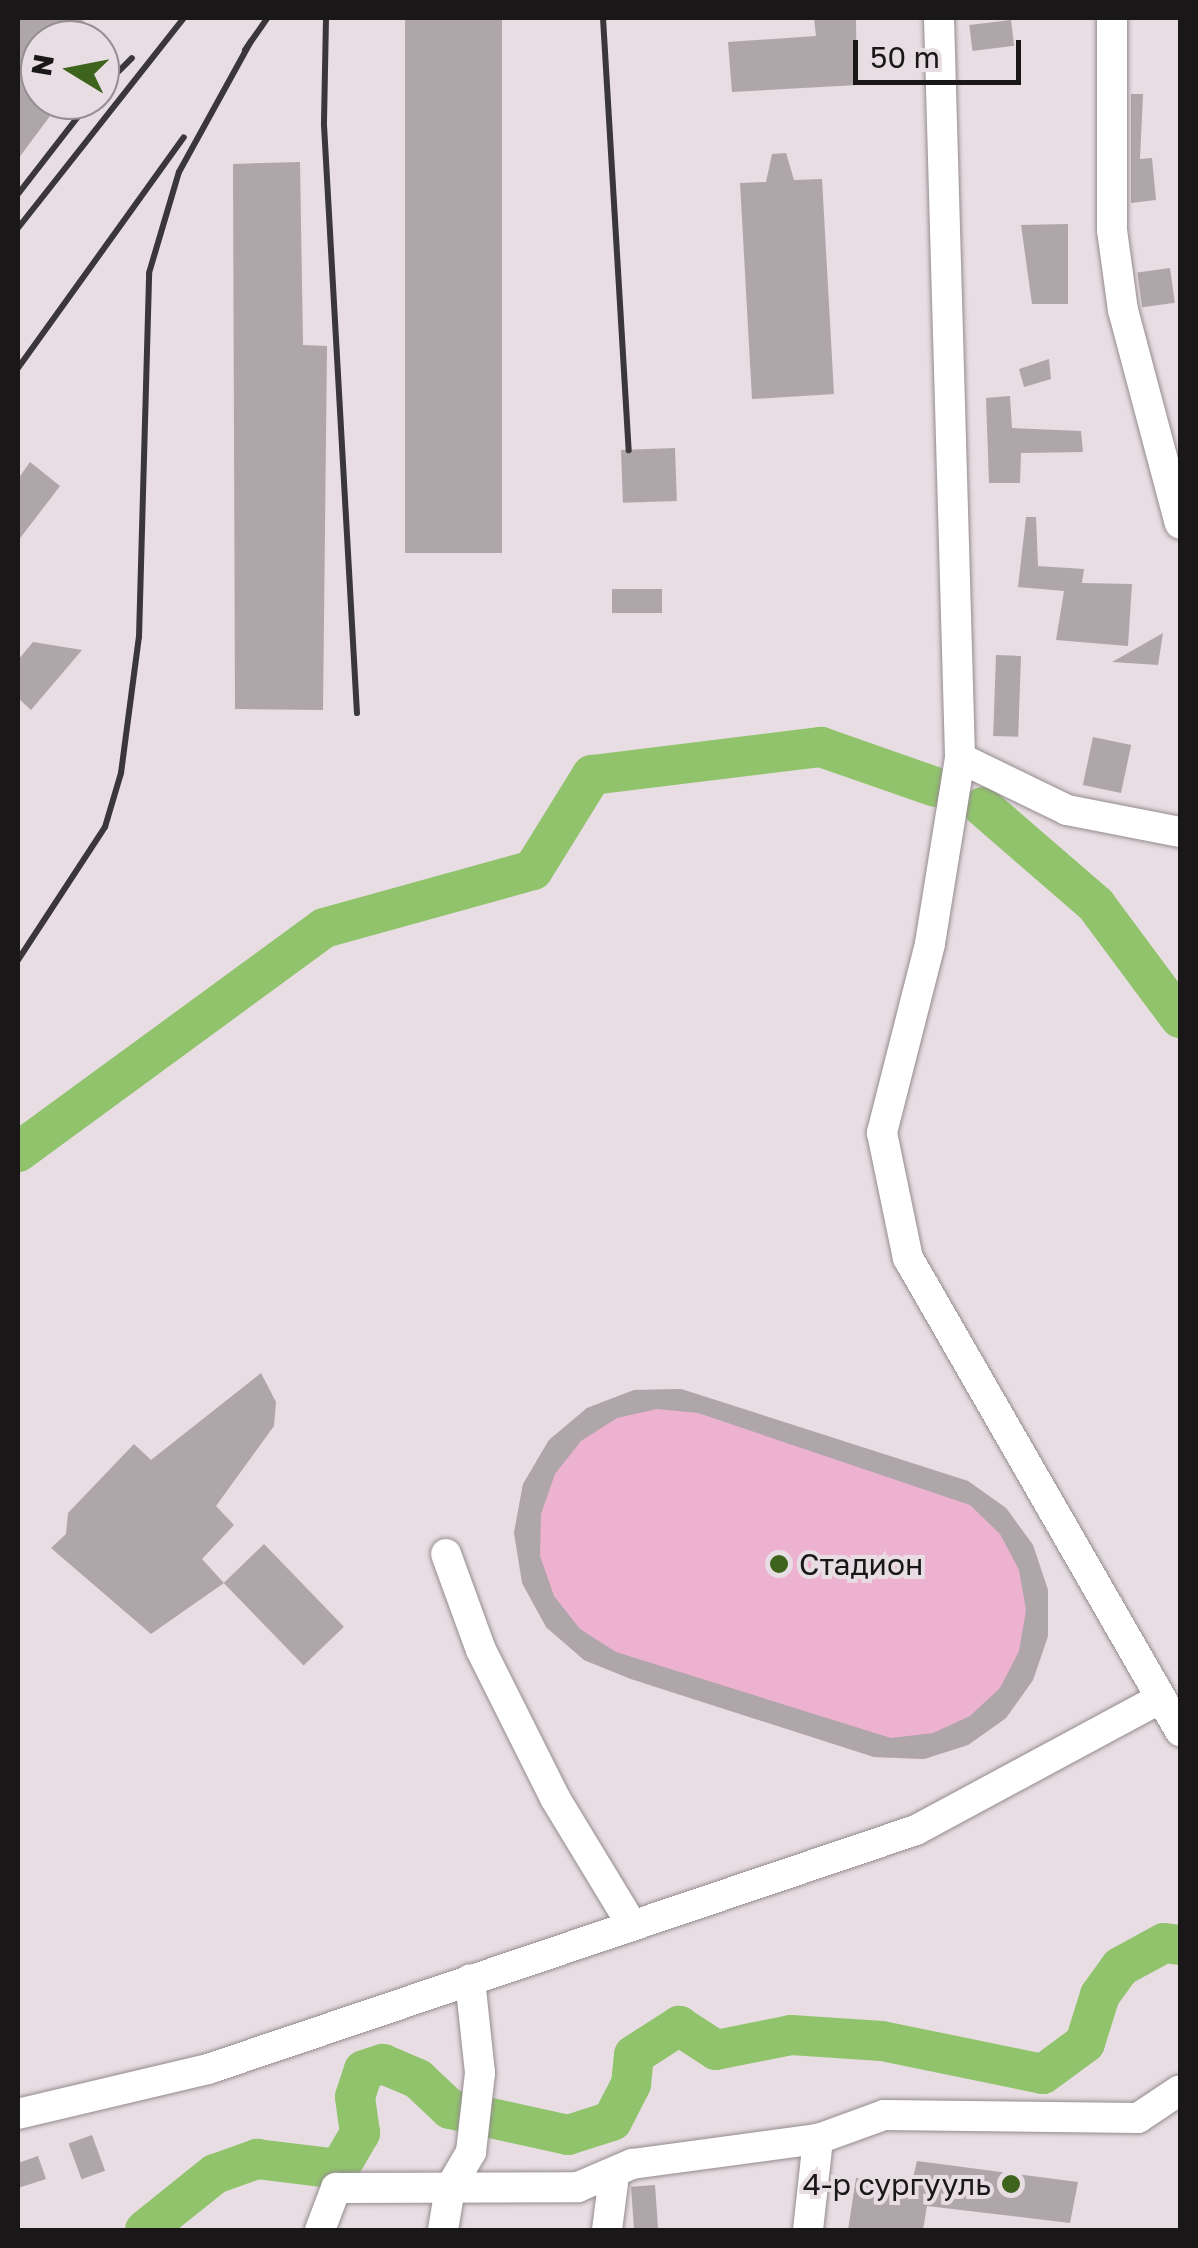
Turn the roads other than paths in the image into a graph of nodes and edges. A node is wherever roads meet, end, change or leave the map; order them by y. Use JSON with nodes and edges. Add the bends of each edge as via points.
{"nodes":[{"id":1,"x":939,"y":18,"type":"edge"},
{"id":2,"x":1112,"y":18,"type":"edge"},
{"id":3,"x":1180,"y":524,"type":"edge"},
{"id":4,"x":960,"y":758,"type":"junction"},
{"id":5,"x":1180,"y":832,"type":"edge"},
{"id":6,"x":446,"y":1554,"type":"dead end"},
{"id":7,"x":1161,"y":1698,"type":"junction"},
{"id":8,"x":1180,"y":1732,"type":"edge"},
{"id":9,"x":632,"y":1925,"type":"junction"},
{"id":10,"x":470,"y":1980,"type":"junction"},
{"id":11,"x":1180,"y":2090,"type":"edge"},
{"id":12,"x":18,"y":2114,"type":"edge"},
{"id":13,"x":818,"y":2139,"type":"junction"},
{"id":14,"x":614,"y":2176,"type":"junction"},
{"id":15,"x":450,"y":2188,"type":"junction"},
{"id":16,"x":320,"y":2230,"type":"edge"},
{"id":17,"x":443,"y":2230,"type":"edge"},
{"id":18,"x":607,"y":2230,"type":"edge"},
{"id":19,"x":808,"y":2230,"type":"edge"}],
"edges":[{"from":1,"to":4,"type":"street"},
{"from":2,"to":3,"type":"street","via":[[1118,278]]},
{"from":4,"to":5,"type":"street","via":[[1067,810]]},
{"from":4,"to":7,"type":"street","via":[[930,944],[882,1133],[904,1240]]},
{"from":6,"to":9,"type":"street","via":[[497,1683]]},
{"from":7,"to":8,"type":"street"},
{"from":7,"to":9,"type":"street","via":[[916,1830]]},
{"from":9,"to":10,"type":"street"},
{"from":10,"to":12,"type":"street","via":[[208,2069]]},
{"from":10,"to":15,"type":"street","via":[[480,2073],[471,2152]]},
{"from":11,"to":13,"type":"street","via":[[1138,2118],[884,2115]]},
{"from":13,"to":14,"type":"street","via":[[632,2164]]},
{"from":13,"to":19,"type":"street"},
{"from":14,"to":15,"type":"street","via":[[578,2187]]},
{"from":14,"to":18,"type":"street"},
{"from":15,"to":16,"type":"street","via":[[336,2188]]},
{"from":15,"to":17,"type":"street"}]}
